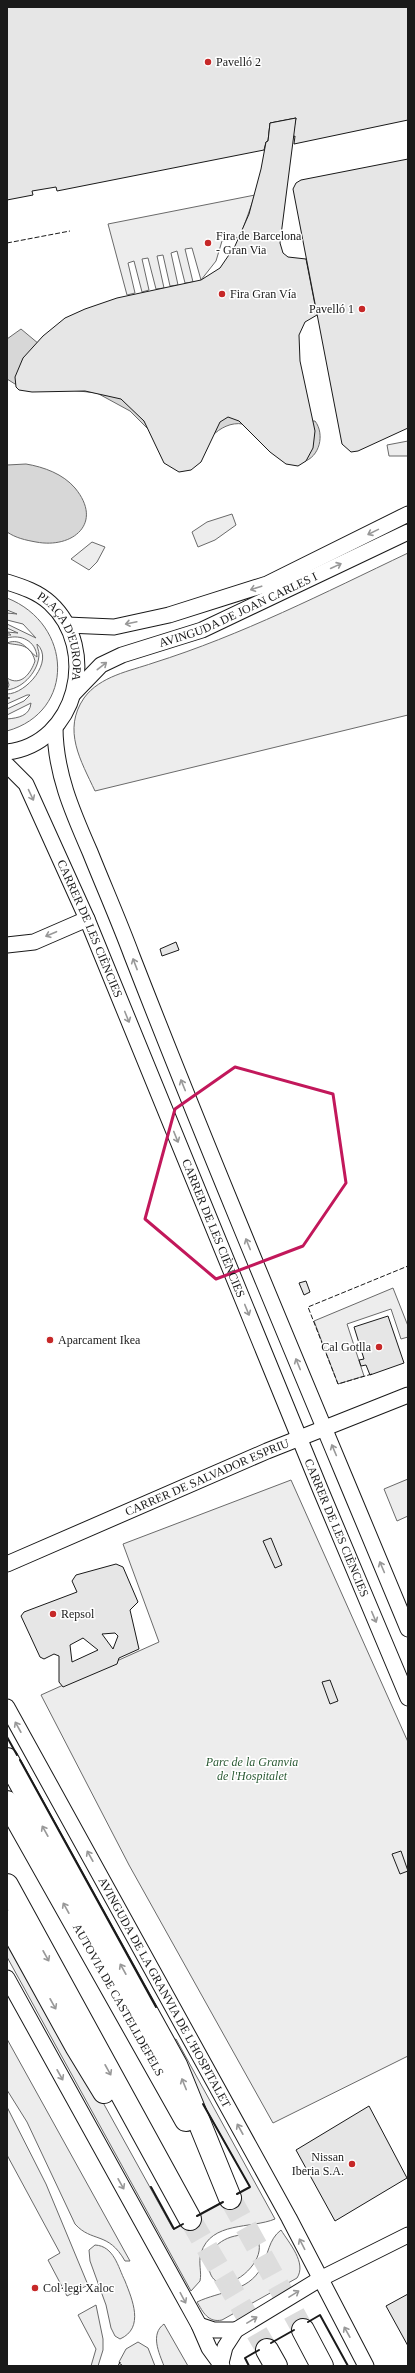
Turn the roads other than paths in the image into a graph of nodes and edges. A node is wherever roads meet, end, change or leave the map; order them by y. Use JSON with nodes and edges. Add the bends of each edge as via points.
{"nodes":[{"id":1,"x":408,"y":514,"type":"edge"},
{"id":2,"x":408,"y":532,"type":"edge"},
{"id":3,"x":7,"y":582,"type":"edge"},
{"id":4,"x":67,"y":625,"type":"junction"},
{"id":5,"x":74,"y":694,"type":"junction"},
{"id":6,"x":55,"y":727,"type":"junction"},
{"id":7,"x":7,"y":752,"type":"edge"},
{"id":8,"x":7,"y":765,"type":"edge"},
{"id":9,"x":87,"y":919,"type":"junction"},
{"id":10,"x":7,"y":945,"type":"edge"},
{"id":11,"x":408,"y":1395,"type":"edge"},
{"id":12,"x":325,"y":1429,"type":"junction"},
{"id":13,"x":300,"y":1439,"type":"junction"},
{"id":14,"x":7,"y":1564,"type":"edge"},
{"id":15,"x":408,"y":1629,"type":"edge"},
{"id":16,"x":408,"y":1698,"type":"edge"},
{"id":17,"x":7,"y":1707,"type":"edge"},
{"id":18,"x":7,"y":1759,"type":"edge"},
{"id":19,"x":7,"y":1802,"type":"edge"},
{"id":20,"x":7,"y":1885,"type":"edge"},
{"id":21,"x":7,"y":1921,"type":"edge"},
{"id":22,"x":7,"y":1978,"type":"edge"},
{"id":23,"x":408,"y":2235,"type":"edge"},
{"id":24,"x":320,"y":2279,"type":"junction"},
{"id":25,"x":199,"y":2325,"type":"junction"},
{"id":26,"x":236,"y":2330,"type":"junction"},
{"id":27,"x":303,"y":2330,"type":"tunnel mouth"},
{"id":28,"x":222,"y":2364,"type":"edge"},
{"id":29,"x":322,"y":2366,"type":"edge"},
{"id":30,"x":366,"y":2366,"type":"edge"}],
"edges":[{"from":1,"to":4,"type":"street","name":"AVINGUDA DE JOAN CARLES I","one_way":true,"via":[[260,586],[169,615],[121,625]]},
{"from":5,"to":2,"type":"street","name":"AVINGUDA DE JOAN CARLES I","one_way":true,"via":[[102,665],[115,658],[202,630]]},
{"from":3,"to":4,"type":"street","name":"PLAÇA D'EUROPA","via":[[28,588],[50,603]]},
{"from":4,"to":5,"type":"street","name":"PLAÇA D'EUROPA","via":[[76,647],[78,670]]},
{"from":5,"to":6,"type":"street","name":"PLAÇA D'EUROPA"},
{"from":6,"to":7,"type":"street","name":"PLAÇA D'EUROPA","via":[[36,742]]},
{"from":12,"to":6,"type":"street","one_way":true,"via":[[61,780],[55,748]]},
{"from":8,"to":9,"type":"street","name":"CARRER DE LES CIÈNCIES","one_way":true,"via":[[26,784]]},
{"from":9,"to":10,"type":"street","one_way":true,"via":[[34,942]]},
{"from":9,"to":13,"type":"street","name":"CARRER DE LES CIÈNCIES","one_way":true},
{"from":11,"to":12,"type":"street","name":"CARRER DE SALVADOR ESPRIU"},
{"from":12,"to":13,"type":"street","name":"CARRER DE SALVADOR ESPRIU"},
{"from":15,"to":12,"type":"street","one_way":true},
{"from":13,"to":14,"type":"street","name":"CARRER DE SALVADOR ESPRIU"},
{"from":13,"to":16,"type":"street","name":"CARRER DE LES CIÈNCIES","one_way":true},
{"from":24,"to":17,"type":"street","name":"AVINGUDA DE LA GRANVIA DE L'HOSPITALET","one_way":true,"via":[[289,2218]]},
{"from":18,"to":19,"type":"highway","name":"AUTOVIA DE CASTELLDEFELS","via":[[176,2064],[230,2198]]},
{"from":20,"to":21,"type":"highway","via":[[190,2219],[158,2180],[76,2046]]},
{"from":22,"to":25,"type":"street","one_way":true},
{"from":23,"to":24,"type":"street"},
{"from":26,"to":24,"type":"street","one_way":true},
{"from":30,"to":24,"type":"street","name":"AVINGUDA DE LA GRANVIA DE L'HOSPITALET","one_way":true},
{"from":25,"to":26,"type":"street","via":[[214,2330]]},
{"from":25,"to":28,"type":"street","via":[[209,2348]]},
{"from":26,"to":28,"type":"street","via":[[225,2347]]},
{"from":27,"to":29,"type":"highway"}]}
